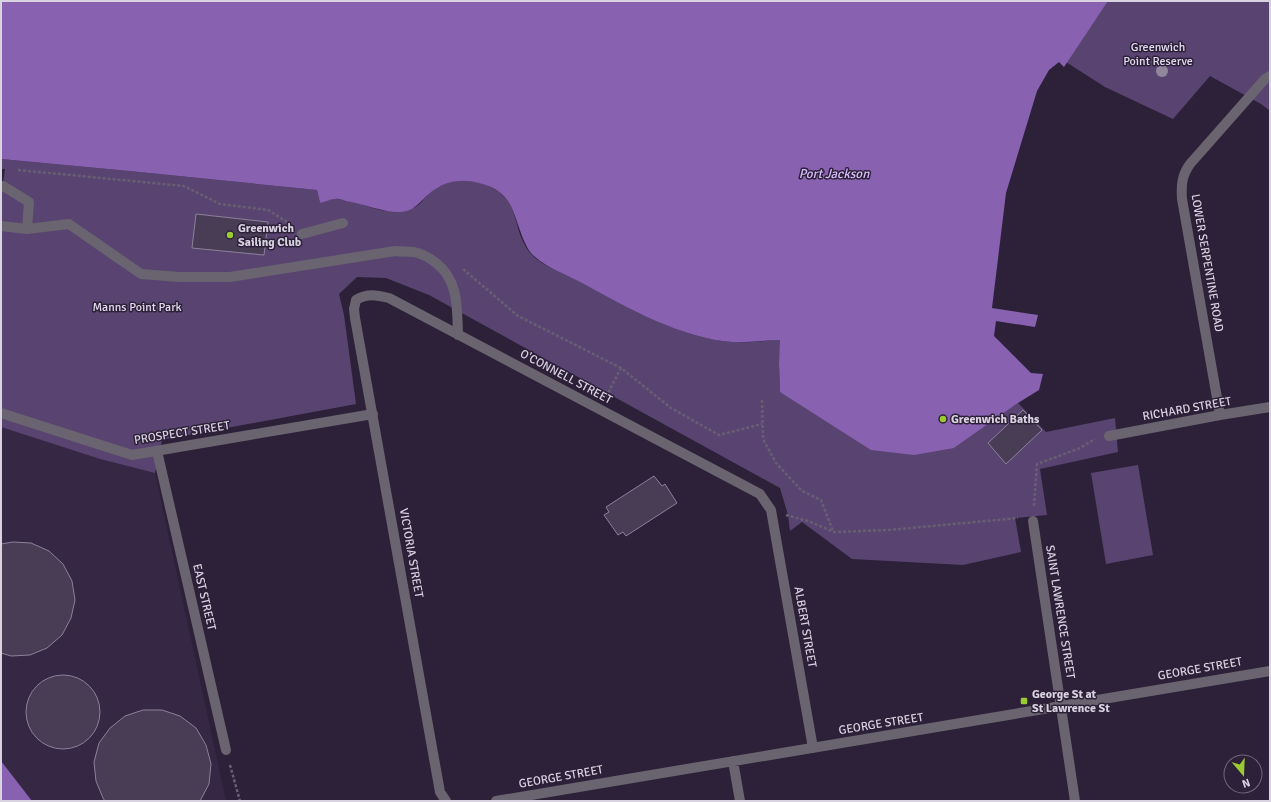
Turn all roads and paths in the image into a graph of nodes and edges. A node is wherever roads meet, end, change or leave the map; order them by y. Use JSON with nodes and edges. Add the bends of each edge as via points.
{"nodes":[{"id":1,"x":1270,"y":76,"type":"edge"},
{"id":2,"x":18,"y":170,"type":"dead end"},
{"id":3,"x":3,"y":186,"type":"dead end"},
{"id":4,"x":220,"y":204,"type":"dead end"},
{"id":5,"x":343,"y":223,"type":"dead end"},
{"id":6,"x":1,"y":226,"type":"edge"},
{"id":7,"x":28,"y":229,"type":"junction"},
{"id":8,"x":302,"y":234,"type":"dead end"},
{"id":9,"x":458,"y":264,"type":"dead end"},
{"id":10,"x":355,"y":318,"type":"joint"},
{"id":11,"x":458,"y":335,"type":"junction"},
{"id":12,"x":621,"y":368,"type":"junction"},
{"id":13,"x":608,"y":394,"type":"dead end"},
{"id":14,"x":762,"y":400,"type":"dead end"},
{"id":15,"x":1270,"y":408,"type":"edge"},
{"id":16,"x":1,"y":413,"type":"edge"},
{"id":17,"x":373,"y":414,"type":"junction"},
{"id":18,"x":1220,"y":415,"type":"junction"},
{"id":19,"x":762,"y":424,"type":"junction"},
{"id":20,"x":1109,"y":436,"type":"joint"},
{"id":21,"x":157,"y":451,"type":"junction"},
{"id":22,"x":771,"y":510,"type":"junction"},
{"id":23,"x":1033,"y":521,"type":"junction"},
{"id":24,"x":834,"y":532,"type":"junction"},
{"id":25,"x":1270,"y":671,"type":"edge"},
{"id":26,"x":1061,"y":707,"type":"junction"},
{"id":27,"x":814,"y":748,"type":"junction"},
{"id":28,"x":226,"y":750,"type":"joint"},
{"id":29,"x":733,"y":761,"type":"junction"},
{"id":30,"x":443,"y":797,"type":"edge"},
{"id":31,"x":240,"y":801,"type":"edge"},
{"id":32,"x":496,"y":801,"type":"edge"},
{"id":33,"x":740,"y":801,"type":"edge"},
{"id":34,"x":1075,"y":801,"type":"edge"}],
"edges":[{"from":1,"to":18,"type":"street","name":"LOWER SERPENTINE ROAD","via":[[1190,164],[1182,181],[1182,199]]},
{"from":2,"to":4,"type":"path","via":[[184,186]]},
{"from":3,"to":7,"type":"street","via":[[29,202]]},
{"from":5,"to":8,"type":"street"},
{"from":6,"to":7,"type":"street"},
{"from":7,"to":11,"type":"street","via":[[69,224],[141,274],[179,277],[230,277],[395,251],[415,252],[430,258],[443,268],[451,281],[456,294]]},
{"from":9,"to":12,"type":"path","via":[[518,316]]},
{"from":10,"to":11,"type":"street","name":"O'CONNELL STREET","via":[[356,300],[363,295],[376,295],[389,298]]},
{"from":10,"to":17,"type":"street","name":"VICTORIA STREET"},
{"from":11,"to":22,"type":"street","name":"O'CONNELL STREET","via":[[760,494]]},
{"from":12,"to":13,"type":"path"},
{"from":12,"to":19,"type":"path","via":[[671,408],[719,435]]},
{"from":14,"to":19,"type":"path"},
{"from":15,"to":18,"type":"street","name":"RICHARD STREET"},
{"from":16,"to":21,"type":"street","name":"PROSPECT STREET","via":[[132,455]]},
{"from":17,"to":21,"type":"street","name":"PROSPECT STREET"},
{"from":17,"to":30,"type":"street","name":"VICTORIA STREET"},
{"from":18,"to":20,"type":"street","name":"RICHARD STREET"},
{"from":19,"to":24,"type":"path","via":[[763,439],[776,463],[802,491],[821,500]]},
{"from":20,"to":23,"type":"path","via":[[1098,438],[1037,464]]},
{"from":21,"to":28,"type":"street","name":"EAST STREET"},
{"from":22,"to":24,"type":"path"},
{"from":22,"to":27,"type":"street","name":"ALBERT STREET"},
{"from":23,"to":24,"type":"path","via":[[1015,518],[889,530]]},
{"from":23,"to":26,"type":"street","name":"SAINT LAWRENCE STREET"},
{"from":25,"to":26,"type":"street","name":"GEORGE STREET"},
{"from":26,"to":27,"type":"street","name":"GEORGE STREET"},
{"from":26,"to":34,"type":"street","name":"SAINT LAWRENCE STREET"},
{"from":27,"to":29,"type":"street","name":"GEORGE STREET"},
{"from":28,"to":31,"type":"path"},
{"from":29,"to":32,"type":"street","name":"GEORGE STREET"},
{"from":29,"to":33,"type":"street"}]}
